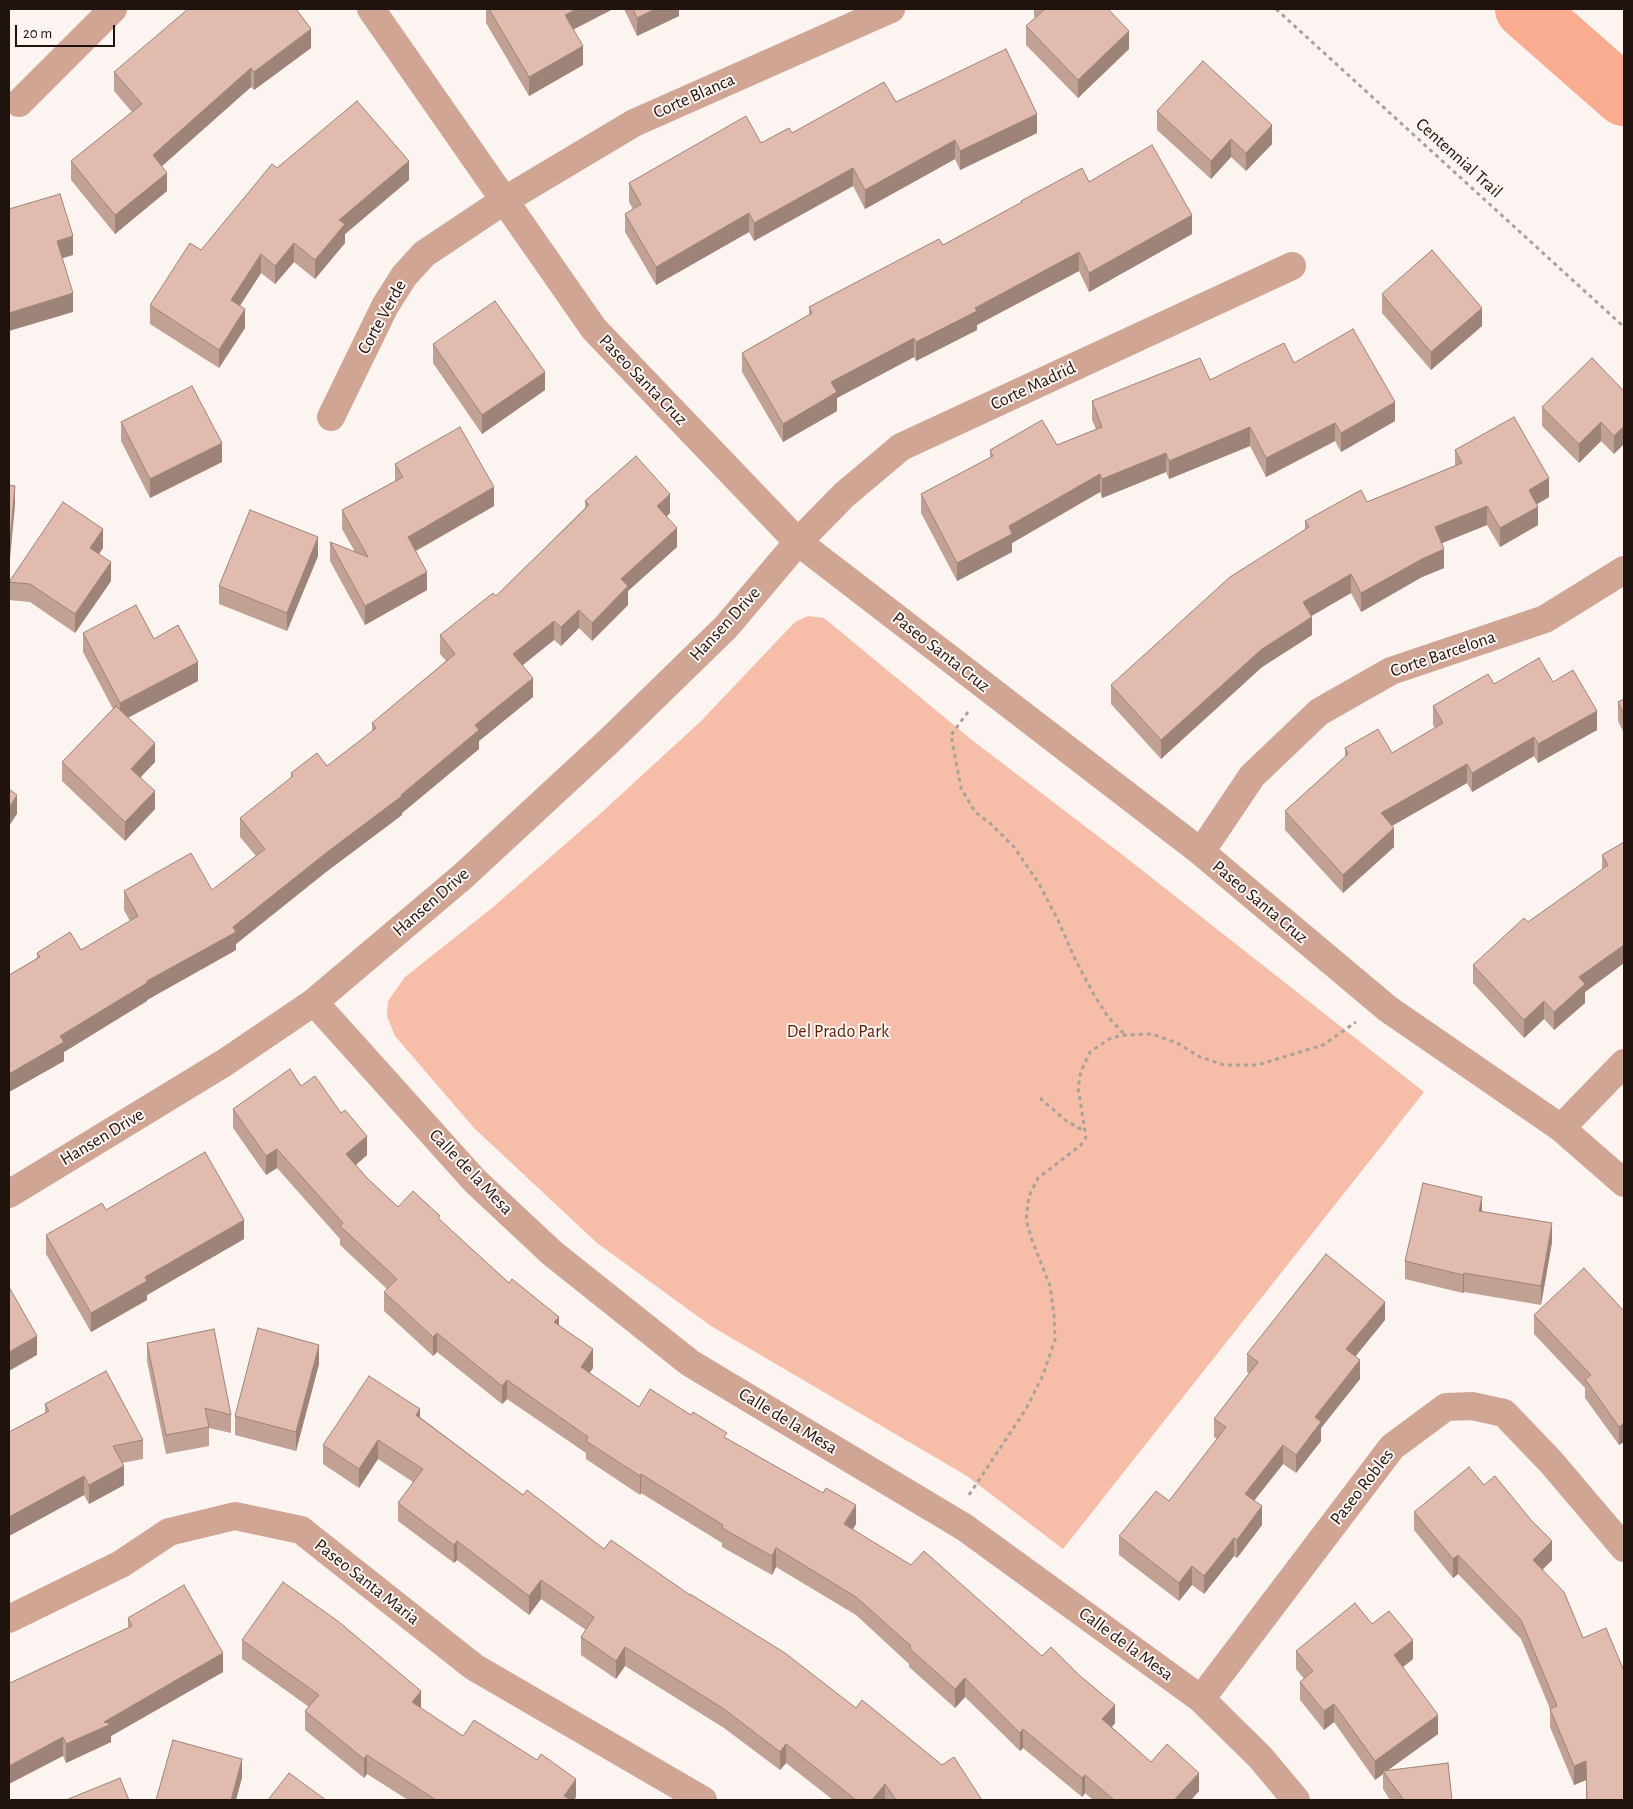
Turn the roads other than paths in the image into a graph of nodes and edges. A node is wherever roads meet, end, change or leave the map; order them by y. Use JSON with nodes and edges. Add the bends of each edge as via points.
{"nodes":[{"id":1,"x":113,"y":9,"type":"edge"},
{"id":2,"x":371,"y":9,"type":"edge"},
{"id":3,"x":891,"y":9,"type":"edge"},
{"id":4,"x":19,"y":103,"type":"dead end"},
{"id":5,"x":505,"y":200,"type":"junction"},
{"id":6,"x":1292,"y":266,"type":"dead end"},
{"id":7,"x":331,"y":418,"type":"dead end"},
{"id":8,"x":798,"y":542,"type":"junction"},
{"id":9,"x":1624,"y":570,"type":"edge"},
{"id":10,"x":1201,"y":852,"type":"junction"},
{"id":11,"x":314,"y":1002,"type":"junction"},
{"id":12,"x":1624,"y":1063,"type":"edge"},
{"id":13,"x":1562,"y":1128,"type":"junction"},
{"id":14,"x":1624,"y":1183,"type":"edge"},
{"id":15,"x":9,"y":1194,"type":"edge"},
{"id":16,"x":1624,"y":1548,"type":"edge"},
{"id":17,"x":9,"y":1619,"type":"edge"},
{"id":18,"x":1201,"y":1699,"type":"junction"},
{"id":19,"x":703,"y":1800,"type":"edge"},
{"id":20,"x":1296,"y":1800,"type":"edge"}],
"edges":[{"from":1,"to":4,"type":"street"},
{"from":2,"to":5,"type":"street","name":"Paseo Santa Cruz"},
{"from":3,"to":5,"type":"street","name":"Corte Blanca","via":[[634,123]]},
{"from":5,"to":7,"type":"street","name":"Corte Verde","via":[[424,254],[404,276],[384,306]]},
{"from":5,"to":8,"type":"street","name":"Paseo Santa Cruz","via":[[594,329]]},
{"from":6,"to":8,"type":"street","name":"Corte Madrid","via":[[901,447],[844,494]]},
{"from":8,"to":10,"type":"street","name":"Paseo Santa Cruz"},
{"from":8,"to":11,"type":"street","name":"Hansen Drive","via":[[726,627],[616,734],[462,877]]},
{"from":9,"to":10,"type":"street","name":"Corte Barcelona","via":[[1545,619],[1391,671],[1319,712],[1252,776]]},
{"from":10,"to":13,"type":"street","name":"Paseo Santa Cruz","via":[[1377,1000]]},
{"from":11,"to":15,"type":"street","name":"Hansen Drive","via":[[224,1063]]},
{"from":11,"to":18,"type":"street","name":"Calle de la Mesa","via":[[475,1180],[552,1253],[690,1363],[964,1527]]},
{"from":12,"to":13,"type":"street"},
{"from":13,"to":14,"type":"street","name":"Paseo Santa Cruz"},
{"from":16,"to":18,"type":"street","name":"Paseo Robles","via":[[1551,1462],[1504,1413],[1472,1406],[1446,1407],[1392,1446]]},
{"from":17,"to":19,"type":"street","name":"Paseo Santa Maria","via":[[122,1564],[169,1532],[235,1516],[302,1530],[474,1666]]},
{"from":18,"to":20,"type":"street","name":"Calle de la Mesa","via":[[1260,1757]]}]}
